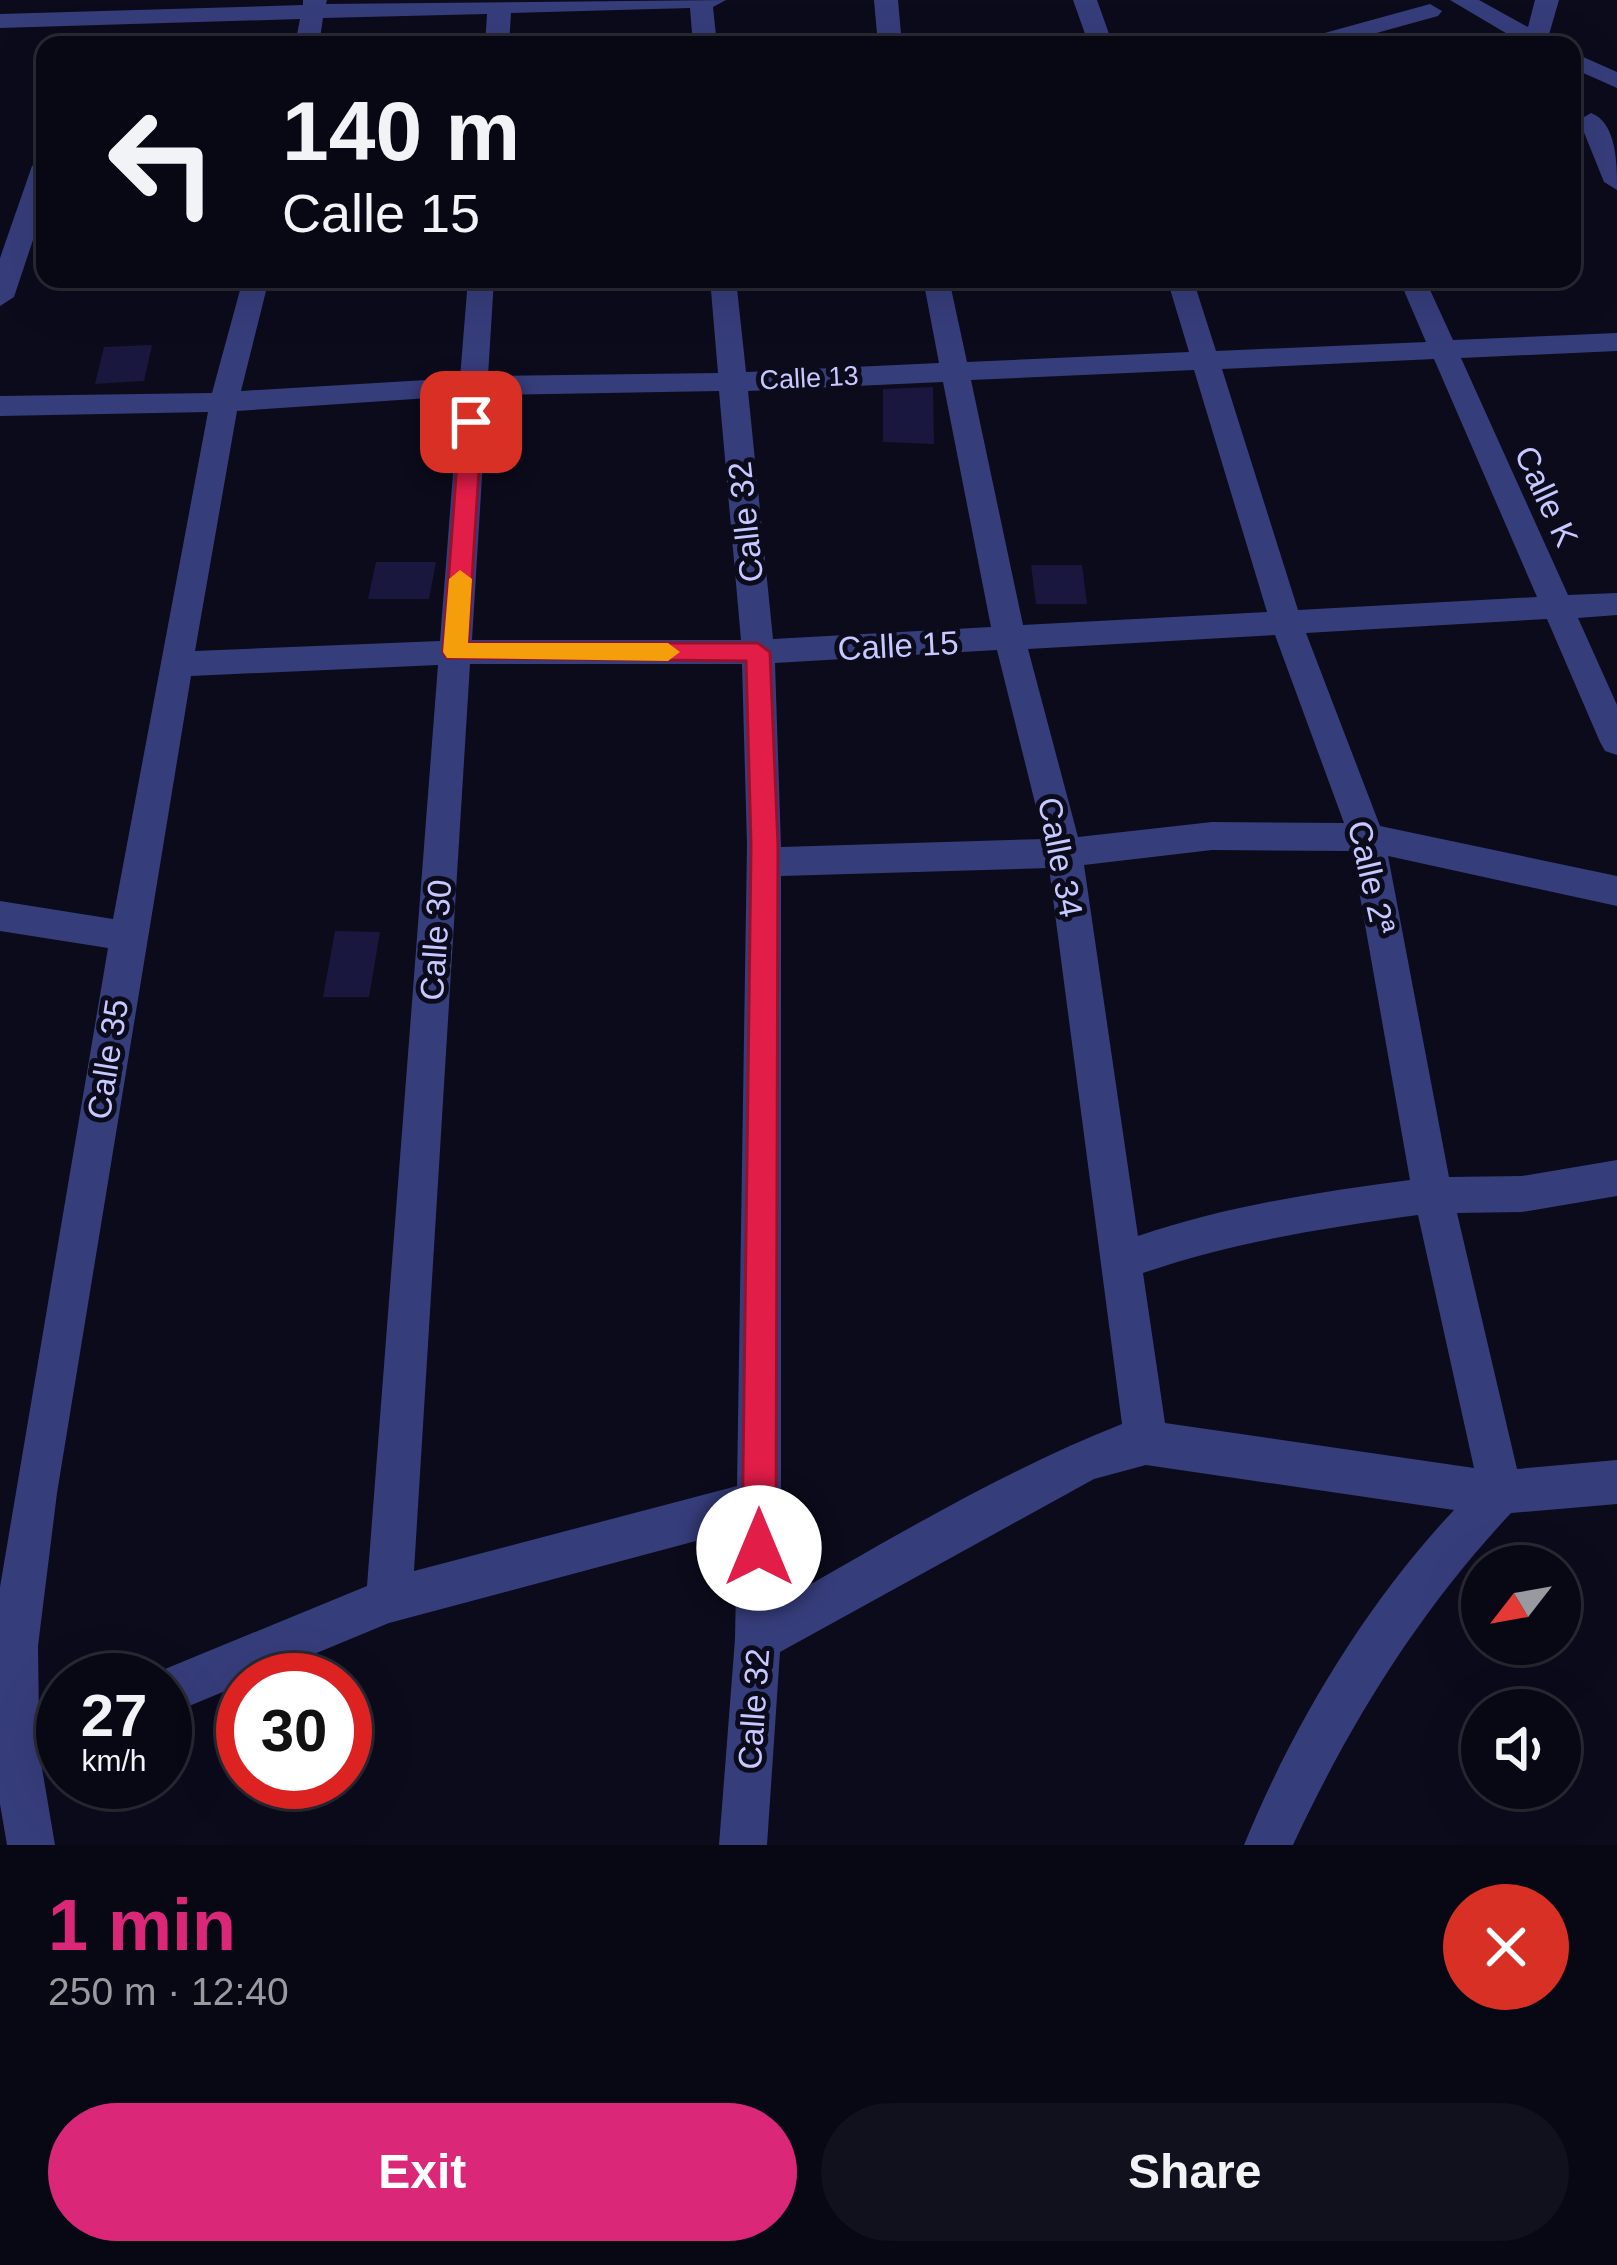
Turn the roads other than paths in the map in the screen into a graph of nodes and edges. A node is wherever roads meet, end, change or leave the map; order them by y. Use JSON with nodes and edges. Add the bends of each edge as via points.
{"nodes":[{"id":1,"x":701,"y":0,"type":"edge"},
{"id":2,"x":714,"y":0,"type":"edge"},
{"id":3,"x":886,"y":0,"type":"edge"},
{"id":4,"x":1085,"y":0,"type":"edge"},
{"id":5,"x":1462,"y":0,"type":"edge"},
{"id":6,"x":1547,"y":0,"type":"edge"},
{"id":7,"x":500,"y":2,"type":"edge"},
{"id":8,"x":314,"y":4,"type":"edge"},
{"id":9,"x":99,"y":9,"type":"edge"},
{"id":10,"x":1430,"y":11,"type":"dead end"},
{"id":11,"x":0,"y":21,"type":"edge"},
{"id":12,"x":309,"y":36,"type":"edge"},
{"id":13,"x":498,"y":36,"type":"edge"},
{"id":14,"x":704,"y":36,"type":"edge"},
{"id":15,"x":889,"y":36,"type":"edge"},
{"id":16,"x":1098,"y":36,"type":"edge"},
{"id":17,"x":1340,"y":36,"type":"edge"},
{"id":18,"x":1526,"y":36,"type":"edge"},
{"id":19,"x":1540,"y":36,"type":"edge"},
{"id":20,"x":1581,"y":63,"type":"edge"},
{"id":21,"x":1617,"y":80,"type":"edge"},
{"id":22,"x":1593,"y":119,"type":"edge"},
{"id":23,"x":1617,"y":182,"type":"edge"},
{"id":24,"x":0,"y":196,"type":"edge"},
{"id":25,"x":36,"y":196,"type":"edge"},
{"id":26,"x":36,"y":208,"type":"edge"},
{"id":27,"x":254,"y":288,"type":"edge"},
{"id":28,"x":480,"y":288,"type":"edge"},
{"id":29,"x":724,"y":288,"type":"edge"},
{"id":30,"x":938,"y":288,"type":"edge"},
{"id":31,"x":1183,"y":288,"type":"edge"},
{"id":32,"x":1416,"y":288,"type":"edge"},
{"id":33,"x":0,"y":297,"type":"edge"},
{"id":34,"x":1617,"y":342,"type":"edge"},
{"id":35,"x":1441,"y":351,"type":"junction"},
{"id":36,"x":1205,"y":358,"type":"junction"},
{"id":37,"x":954,"y":370,"type":"junction"},
{"id":38,"x":732,"y":382,"type":"junction"},
{"id":39,"x":474,"y":386,"type":"junction"},
{"id":40,"x":224,"y":402,"type":"junction"},
{"id":41,"x":0,"y":406,"type":"edge"},
{"id":42,"x":1617,"y":604,"type":"edge"},
{"id":43,"x":1558,"y":607,"type":"junction"},
{"id":44,"x":1286,"y":621,"type":"junction"},
{"id":45,"x":1010,"y":640,"type":"junction"},
{"id":46,"x":455,"y":652,"type":"junction"},
{"id":47,"x":758,"y":652,"type":"junction"},
{"id":48,"x":178,"y":664,"type":"junction"},
{"id":49,"x":1617,"y":742,"type":"edge"},
{"id":50,"x":1367,"y":837,"type":"junction"},
{"id":51,"x":1064,"y":853,"type":"junction"},
{"id":52,"x":764,"y":862,"type":"junction"},
{"id":53,"x":1617,"y":892,"type":"edge"},
{"id":54,"x":0,"y":916,"type":"edge"},
{"id":55,"x":128,"y":936,"type":"junction"},
{"id":56,"x":1617,"y":1178,"type":"edge"},
{"id":57,"x":1433,"y":1195,"type":"junction"},
{"id":58,"x":1120,"y":1261,"type":"junction"},
{"id":59,"x":1147,"y":1443,"type":"junction"},
{"id":60,"x":1617,"y":1482,"type":"edge"},
{"id":61,"x":1501,"y":1492,"type":"junction"},
{"id":62,"x":760,"y":1502,"type":"junction"},
{"id":63,"x":389,"y":1600,"type":"junction"},
{"id":64,"x":758,"y":1639,"type":"junction"},
{"id":65,"x":192,"y":1683,"type":"edge"},
{"id":66,"x":11,"y":1735,"type":"edge"},
{"id":67,"x":32,"y":1845,"type":"edge"},
{"id":68,"x":743,"y":1845,"type":"edge"},
{"id":69,"x":1268,"y":1845,"type":"edge"}],
"edges":[{"from":1,"to":2,"type":"street"},
{"from":1,"to":7,"type":"street"},
{"from":1,"to":14,"type":"street"},
{"from":3,"to":15,"type":"street"},
{"from":4,"to":16,"type":"street"},
{"from":5,"to":18,"type":"street"},
{"from":6,"to":19,"type":"street"},
{"from":7,"to":8,"type":"street"},
{"from":7,"to":13,"type":"street"},
{"from":8,"to":9,"type":"street"},
{"from":8,"to":12,"type":"street"},
{"from":9,"to":11,"type":"street"},
{"from":10,"to":17,"type":"street"},
{"from":20,"to":21,"type":"street"},
{"from":22,"to":23,"type":"street"},
{"from":24,"to":25,"type":"street"},
{"from":26,"to":33,"type":"street"},
{"from":27,"to":40,"type":"street","name":"Calle 35"},
{"from":28,"to":39,"type":"street","name":"Calle 30"},
{"from":29,"to":38,"type":"street","name":"Calle 32"},
{"from":30,"to":37,"type":"street","name":"Calle 34"},
{"from":31,"to":36,"type":"street","name":"Calle 2ª"},
{"from":32,"to":35,"type":"street","name":"Calle K"},
{"from":34,"to":35,"type":"street","name":"Calle 13"},
{"from":35,"to":36,"type":"street","name":"Calle 13"},
{"from":35,"to":43,"type":"street","name":"Calle K"},
{"from":36,"to":37,"type":"street","name":"Calle 13"},
{"from":36,"to":44,"type":"street","name":"Calle 2ª"},
{"from":37,"to":38,"type":"street","name":"Calle 13"},
{"from":37,"to":45,"type":"street","name":"Calle 34"},
{"from":38,"to":39,"type":"street","name":"Calle 13"},
{"from":38,"to":47,"type":"street","name":"Calle 32"},
{"from":39,"to":40,"type":"street","name":"Calle 13"},
{"from":39,"to":46,"type":"street","name":"Calle 30"},
{"from":40,"to":41,"type":"street","name":"Calle 13"},
{"from":40,"to":48,"type":"street","name":"Calle 35"},
{"from":42,"to":43,"type":"street","name":"Calle 15"},
{"from":43,"to":44,"type":"street","name":"Calle 15"},
{"from":43,"to":49,"type":"street","name":"Calle K"},
{"from":44,"to":45,"type":"street","name":"Calle 15"},
{"from":44,"to":50,"type":"street","name":"Calle 2ª"},
{"from":45,"to":47,"type":"street","name":"Calle 15"},
{"from":45,"to":51,"type":"street","name":"Calle 34"},
{"from":46,"to":47,"type":"street","name":"Calle 15"},
{"from":46,"to":48,"type":"street","name":"Calle 15"},
{"from":46,"to":63,"type":"street","name":"Calle 30"},
{"from":47,"to":52,"type":"street","name":"Calle 32"},
{"from":48,"to":55,"type":"street","name":"Calle 35"},
{"from":50,"to":51,"type":"street","via":[[1212,836]]},
{"from":50,"to":53,"type":"street"},
{"from":50,"to":57,"type":"street","name":"Calle 2ª"},
{"from":51,"to":52,"type":"street"},
{"from":51,"to":58,"type":"street","name":"Calle 34"},
{"from":52,"to":62,"type":"street","name":"Calle 32"},
{"from":54,"to":55,"type":"street"},
{"from":55,"to":66,"type":"street","name":"Calle 35","via":[[35,1493]]},
{"from":56,"to":57,"type":"street","via":[[1522,1194]]},
{"from":57,"to":58,"type":"street","via":[[1293,1214]]},
{"from":57,"to":61,"type":"street","name":"Calle 2ª"},
{"from":58,"to":59,"type":"street","name":"Calle 34"},
{"from":59,"to":61,"type":"street"},
{"from":59,"to":64,"type":"street","via":[[1081,1462]]},
{"from":60,"to":61,"type":"street"},
{"from":61,"to":69,"type":"street","via":[[1449,1543],[1314,1743]]},
{"from":62,"to":63,"type":"street"},
{"from":62,"to":64,"type":"street","name":"Calle 32"},
{"from":63,"to":65,"type":"street"},
{"from":64,"to":68,"type":"street","name":"Calle 32"},
{"from":66,"to":67,"type":"street","name":"Calle 35"}]}
